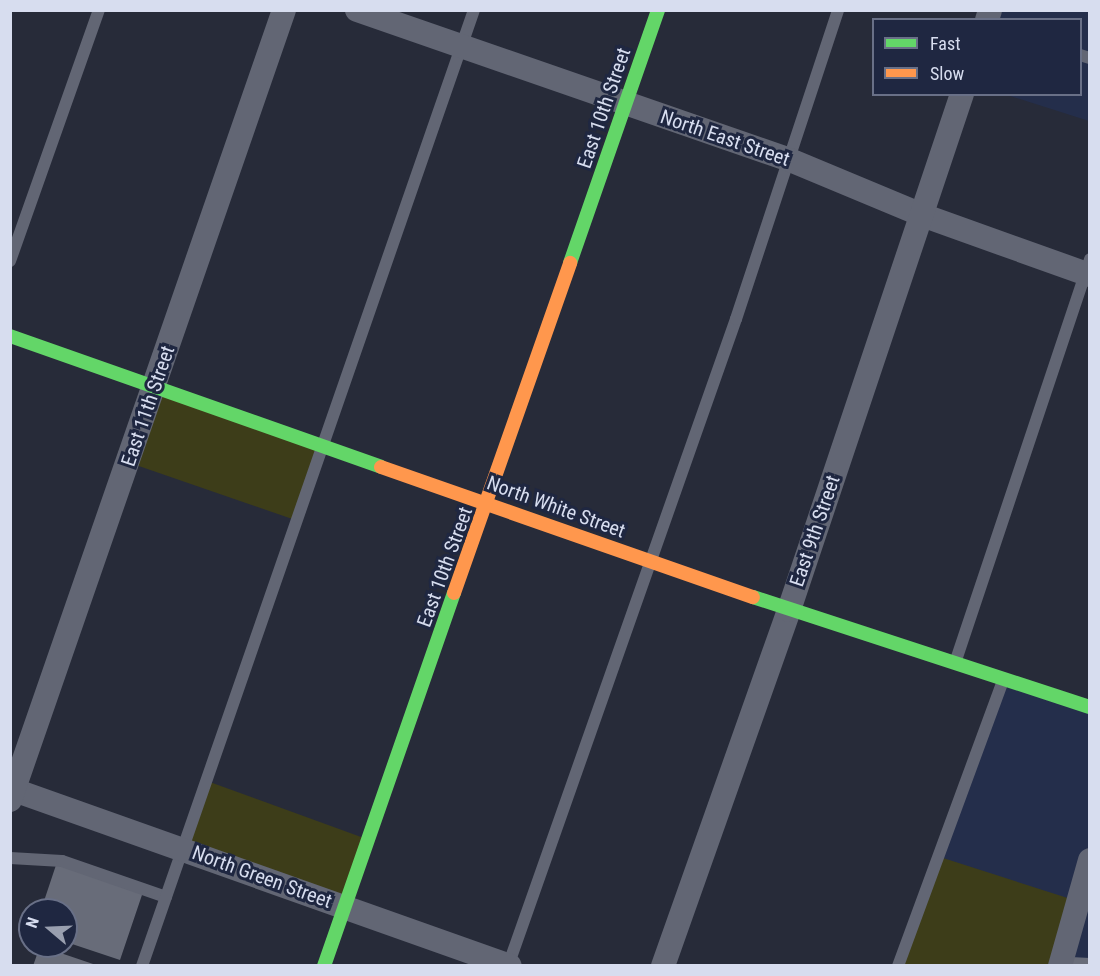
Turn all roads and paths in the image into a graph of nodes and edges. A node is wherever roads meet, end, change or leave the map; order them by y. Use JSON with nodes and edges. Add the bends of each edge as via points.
{"nodes":[{"id":1,"x":99,"y":10,"type":"edge"},
{"id":2,"x":284,"y":10,"type":"edge"},
{"id":3,"x":357,"y":10,"type":"edge"},
{"id":4,"x":474,"y":10,"type":"edge"},
{"id":5,"x":658,"y":10,"type":"edge"},
{"id":6,"x":838,"y":10,"type":"edge"},
{"id":7,"x":461,"y":46,"type":"junction"},
{"id":8,"x":961,"y":96,"type":"edge"},
{"id":9,"x":626,"y":103,"type":"junction"},
{"id":10,"x":790,"y":160,"type":"junction"},
{"id":11,"x":922,"y":215,"type":"junction"},
{"id":12,"x":10,"y":261,"type":"edge"},
{"id":13,"x":1088,"y":269,"type":"edge"},
{"id":14,"x":10,"y":336,"type":"edge"},
{"id":15,"x":155,"y":386,"type":"junction"},
{"id":16,"x":325,"y":445,"type":"junction"},
{"id":17,"x":489,"y":503,"type":"junction"},
{"id":18,"x":650,"y":561,"type":"junction"},
{"id":19,"x":789,"y":610,"type":"junction"},
{"id":20,"x":955,"y":664,"type":"junction"},
{"id":21,"x":1003,"y":680,"type":"junction"},
{"id":22,"x":1089,"y":707,"type":"edge"},
{"id":23,"x":12,"y":795,"type":"edge"},
{"id":24,"x":183,"y":849,"type":"junction"},
{"id":25,"x":10,"y":858,"type":"edge"},
{"id":26,"x":1089,"y":860,"type":"edge"},
{"id":27,"x":166,"y":897,"type":"junction"},
{"id":28,"x":345,"y":907,"type":"junction"},
{"id":29,"x":509,"y":965,"type":"edge"},
{"id":30,"x":142,"y":966,"type":"edge"},
{"id":31,"x":324,"y":966,"type":"edge"},
{"id":32,"x":663,"y":966,"type":"edge"},
{"id":33,"x":898,"y":966,"type":"edge"},
{"id":34,"x":1060,"y":966,"type":"edge"}],
"edges":[{"from":1,"to":12,"type":"lane"},
{"from":2,"to":15,"type":"street","name":"East 11th Street"},
{"from":3,"to":7,"type":"street","name":"North East Street"},
{"from":4,"to":7,"type":"lane"},
{"from":5,"to":9,"type":"street","name":"East 10th Street"},
{"from":6,"to":10,"type":"lane"},
{"from":7,"to":9,"type":"street","name":"North East Street"},
{"from":7,"to":16,"type":"lane"},
{"from":8,"to":11,"type":"street","name":"East 9th Street"},
{"from":9,"to":10,"type":"street","name":"North East Street"},
{"from":9,"to":17,"type":"street","name":"East 10th Street"},
{"from":10,"to":11,"type":"street","name":"North East Street"},
{"from":10,"to":18,"type":"lane"},
{"from":11,"to":13,"type":"street","name":"North East Street"},
{"from":11,"to":19,"type":"street","name":"East 9th Street"},
{"from":13,"to":20,"type":"lane"},
{"from":14,"to":15,"type":"street","name":"North White Street"},
{"from":15,"to":16,"type":"street","name":"North White Street"},
{"from":15,"to":23,"type":"street","name":"East 11th Street"},
{"from":16,"to":17,"type":"street","name":"North White Street"},
{"from":16,"to":24,"type":"lane"},
{"from":17,"to":18,"type":"street","name":"North White Street"},
{"from":17,"to":28,"type":"street","name":"East 10th Street"},
{"from":18,"to":19,"type":"street","name":"North White Street"},
{"from":18,"to":29,"type":"lane"},
{"from":19,"to":20,"type":"street","name":"North White Street"},
{"from":19,"to":32,"type":"street","name":"East 9th Street"},
{"from":20,"to":21,"type":"street","name":"North White Street"},
{"from":21,"to":22,"type":"street","name":"North White Street"},
{"from":21,"to":33,"type":"lane"},
{"from":23,"to":24,"type":"street","name":"North Green Street"},
{"from":24,"to":27,"type":"lane"},
{"from":24,"to":28,"type":"street","name":"North Green Street"},
{"from":25,"to":27,"type":"lane","via":[[62,861]]},
{"from":26,"to":34,"type":"street"},
{"from":27,"to":30,"type":"lane"},
{"from":28,"to":29,"type":"street","name":"North Green Street"},
{"from":28,"to":31,"type":"street","name":"East 10th Street"}]}
